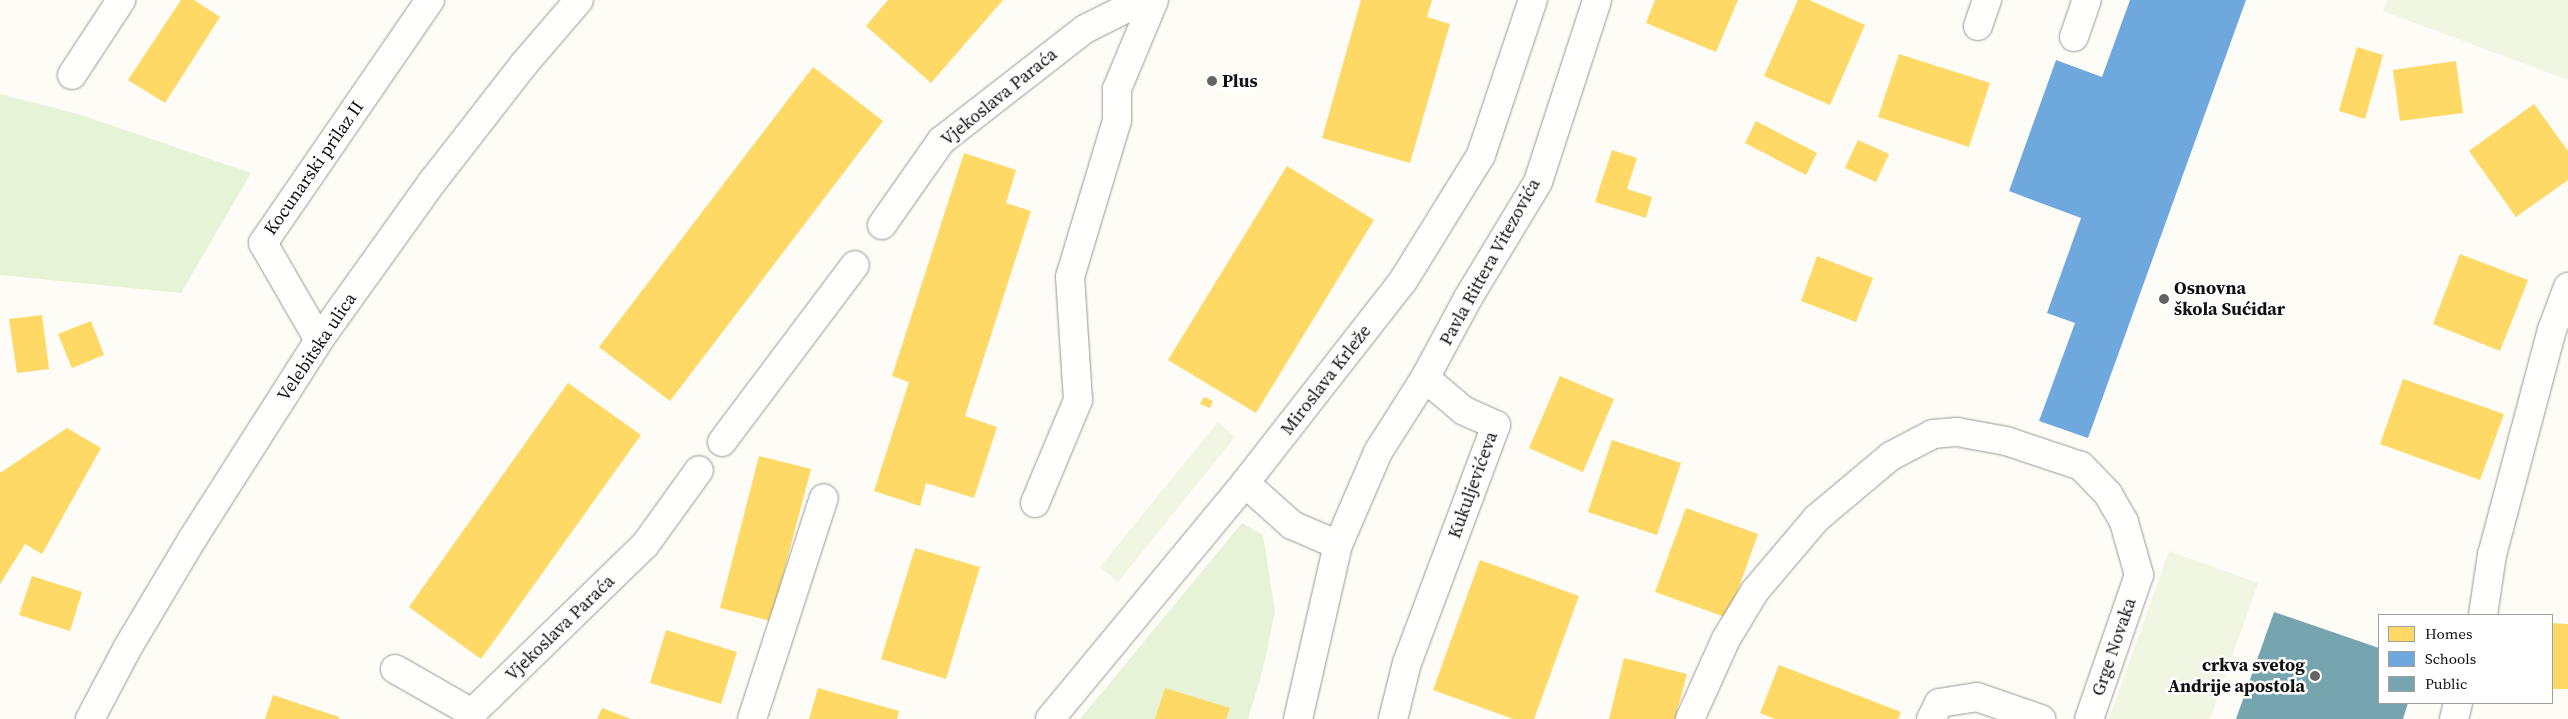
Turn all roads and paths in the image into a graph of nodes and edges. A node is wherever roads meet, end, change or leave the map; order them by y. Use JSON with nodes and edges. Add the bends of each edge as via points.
{"nodes":[{"id":1,"x":121,"y":0,"type":"edge"},
{"id":2,"x":430,"y":0,"type":"edge"},
{"id":3,"x":579,"y":0,"type":"edge"},
{"id":4,"x":1143,"y":0,"type":"edge"},
{"id":5,"x":1154,"y":0,"type":"edge"},
{"id":6,"x":1533,"y":0,"type":"edge"},
{"id":7,"x":1597,"y":0,"type":"edge"},
{"id":8,"x":1987,"y":0,"type":"edge"},
{"id":9,"x":2087,"y":0,"type":"edge"},
{"id":10,"x":1978,"y":26,"type":"dead end"},
{"id":11,"x":2074,"y":37,"type":"dead end"},
{"id":12,"x":72,"y":75,"type":"dead end"},
{"id":13,"x":882,"y":225,"type":"dead end"},
{"id":14,"x":855,"y":265,"type":"dead end"},
{"id":15,"x":2568,"y":287,"type":"edge"},
{"id":16,"x":319,"y":340,"type":"junction"},
{"id":17,"x":1425,"y":378,"type":"junction"},
{"id":18,"x":722,"y":442,"type":"dead end"},
{"id":19,"x":699,"y":470,"type":"dead end"},
{"id":20,"x":1245,"y":483,"type":"junction"},
{"id":21,"x":824,"y":498,"type":"dead end"},
{"id":22,"x":1035,"y":503,"type":"dead end"},
{"id":23,"x":1338,"y":545,"type":"junction"},
{"id":24,"x":2483,"y":614,"type":"edge"},
{"id":25,"x":394,"y":669,"type":"dead end"},
{"id":26,"x":2458,"y":704,"type":"edge"},
{"id":27,"x":90,"y":719,"type":"edge"},
{"id":28,"x":752,"y":719,"type":"edge"},
{"id":29,"x":1050,"y":719,"type":"edge"},
{"id":30,"x":1298,"y":719,"type":"edge"},
{"id":31,"x":1393,"y":719,"type":"edge"},
{"id":32,"x":1690,"y":719,"type":"edge"},
{"id":33,"x":1930,"y":719,"type":"edge"},
{"id":34,"x":2041,"y":719,"type":"edge"},
{"id":35,"x":2089,"y":719,"type":"edge"},
{"id":36,"x":2454,"y":719,"type":"edge"}],
"edges":[{"from":1,"to":12,"type":"street"},
{"from":2,"to":16,"type":"street","name":"Kocunarski prilaz II","via":[[263,242]]},
{"from":3,"to":16,"type":"street","name":"Velebitska ulica","via":[[524,64],[433,181]]},
{"from":4,"to":13,"type":"street","name":"Vjekoslava Paraća","via":[[1085,29],[941,141]]},
{"from":5,"to":22,"type":"street","via":[[1117,89],[1117,120],[1070,277],[1078,400]]},
{"from":6,"to":20,"type":"street","name":"Miroslava Krleže","via":[[1481,155],[1449,211],[1403,281]]},
{"from":7,"to":17,"type":"street","name":"Pavla Rittera Vitezovića","via":[[1538,182],[1468,298]]},
{"from":8,"to":10,"type":"street"},
{"from":9,"to":11,"type":"street"},
{"from":14,"to":18,"type":"street"},
{"from":15,"to":24,"type":"street","via":[[2552,330],[2492,555]]},
{"from":16,"to":27,"type":"street","name":"Velebitska ulica","via":[[193,538],[128,647]]},
{"from":17,"to":23,"type":"street","via":[[1378,452]]},
{"from":17,"to":31,"type":"street","name":"Kukuljevićeva","via":[[1463,410],[1496,425],[1407,663]]},
{"from":19,"to":25,"type":"street","name":"Vjekoslava Paraća","via":[[645,546],[472,713]]},
{"from":20,"to":23,"type":"street","via":[[1292,525]]},
{"from":20,"to":29,"type":"street","name":"Miroslava Krleže"},
{"from":21,"to":28,"type":"street"},
{"from":23,"to":30,"type":"street"},
{"from":26,"to":36,"type":"street"},
{"from":32,"to":35,"type":"street","name":"Grge Novaka","via":[[1726,640],[1755,591],[1817,518],[1891,456],[1933,434],[1957,432],[2006,441],[2081,466],[2108,494],[2124,522],[2139,575]]},
{"from":33,"to":34,"type":"street","via":[[1939,703],[1977,697]]}]}
